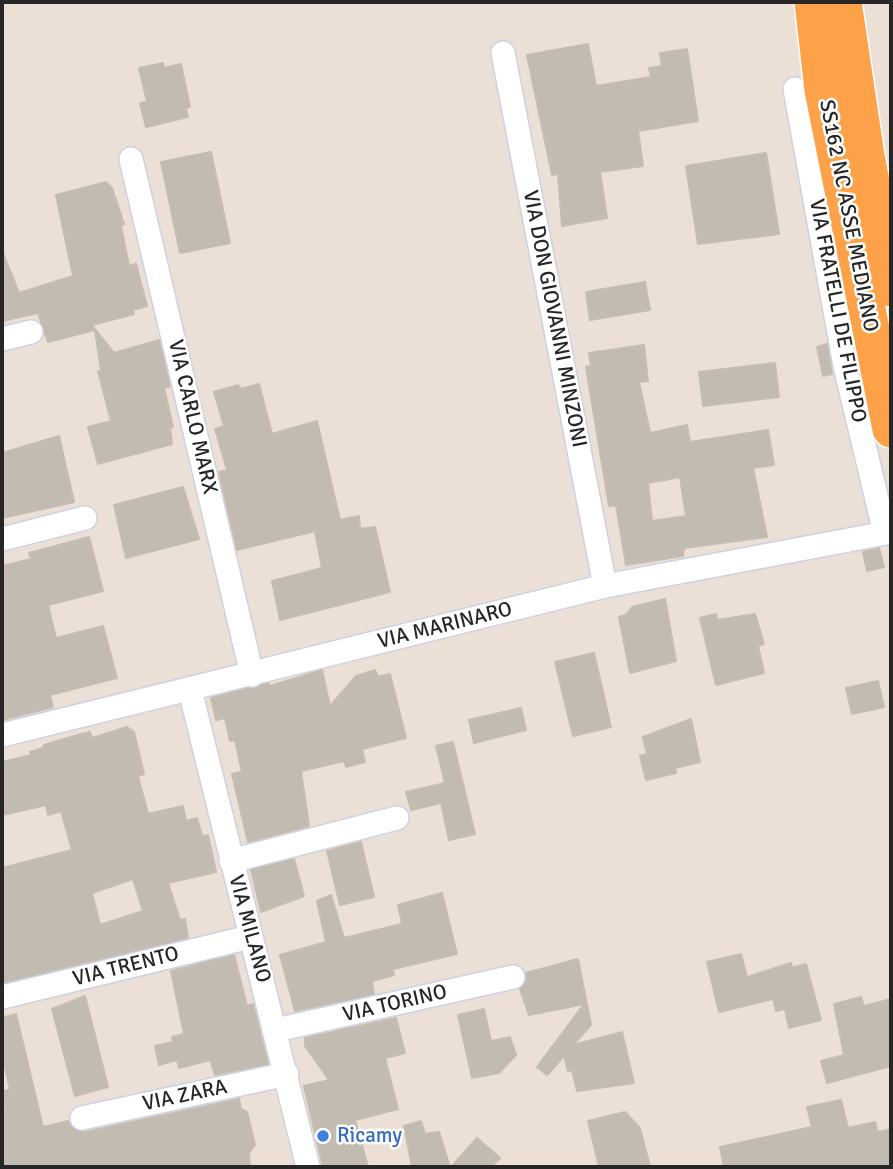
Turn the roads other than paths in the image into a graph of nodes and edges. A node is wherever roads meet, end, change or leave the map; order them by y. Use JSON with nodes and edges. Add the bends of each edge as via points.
{"nodes":[{"id":1,"x":813,"y":2,"type":"edge"},
{"id":2,"x":843,"y":2,"type":"edge"},
{"id":3,"x":503,"y":53,"type":"dead end"},
{"id":4,"x":795,"y":89,"type":"dead end"},
{"id":5,"x":131,"y":159,"type":"dead end"},
{"id":6,"x":891,"y":288,"type":"edge"},
{"id":7,"x":31,"y":332,"type":"dead end"},
{"id":8,"x":2,"y":339,"type":"edge"},
{"id":9,"x":891,"y":429,"type":"edge"},
{"id":10,"x":85,"y":519,"type":"dead end"},
{"id":11,"x":888,"y":533,"type":"edge"},
{"id":12,"x":2,"y":539,"type":"edge"},
{"id":13,"x":605,"y":586,"type":"junction"},
{"id":14,"x":252,"y":675,"type":"junction"},
{"id":15,"x":190,"y":690,"type":"junction"},
{"id":16,"x":2,"y":735,"type":"edge"},
{"id":17,"x":397,"y":818,"type":"dead end"},
{"id":18,"x":231,"y":861,"type":"junction"},
{"id":19,"x":250,"y":937,"type":"junction"},
{"id":20,"x":513,"y":977,"type":"dead end"},
{"id":21,"x":2,"y":997,"type":"edge"},
{"id":22,"x":276,"y":1030,"type":"junction"},
{"id":23,"x":287,"y":1074,"type":"junction"},
{"id":24,"x":82,"y":1118,"type":"dead end"},
{"id":25,"x":308,"y":1167,"type":"edge"}],
"edges":[{"from":1,"to":9,"type":"highway","name":"SS162 NC ASSE MEDIANO","via":[[823,90]]},
{"from":2,"to":6,"type":"highway"},
{"from":3,"to":13,"type":"street","name":"VIA DON GIOVANNI MINZONI"},
{"from":4,"to":11,"type":"street","name":"VIA FRATELLI DE FILIPPO","via":[[845,366]]},
{"from":5,"to":14,"type":"street","name":"VIA CARLO MARX"},
{"from":7,"to":8,"type":"street"},
{"from":10,"to":12,"type":"street"},
{"from":11,"to":13,"type":"street","name":"VIA MARINARO"},
{"from":13,"to":14,"type":"street","name":"VIA MARINARO"},
{"from":14,"to":15,"type":"street","name":"VIA MARINARO"},
{"from":15,"to":16,"type":"street","name":"VIA MARINARO"},
{"from":15,"to":18,"type":"street","name":"VIA MILANO"},
{"from":17,"to":18,"type":"street"},
{"from":18,"to":19,"type":"street","name":"VIA MILANO"},
{"from":19,"to":21,"type":"street","name":"VIA TRENTO"},
{"from":19,"to":22,"type":"street","name":"VIA MILANO"},
{"from":20,"to":22,"type":"street","name":"VIA TORINO"},
{"from":22,"to":23,"type":"street","name":"VIA MILANO"},
{"from":23,"to":24,"type":"street","name":"VIA ZARA"},
{"from":23,"to":25,"type":"street","name":"VIA MILANO"}]}
